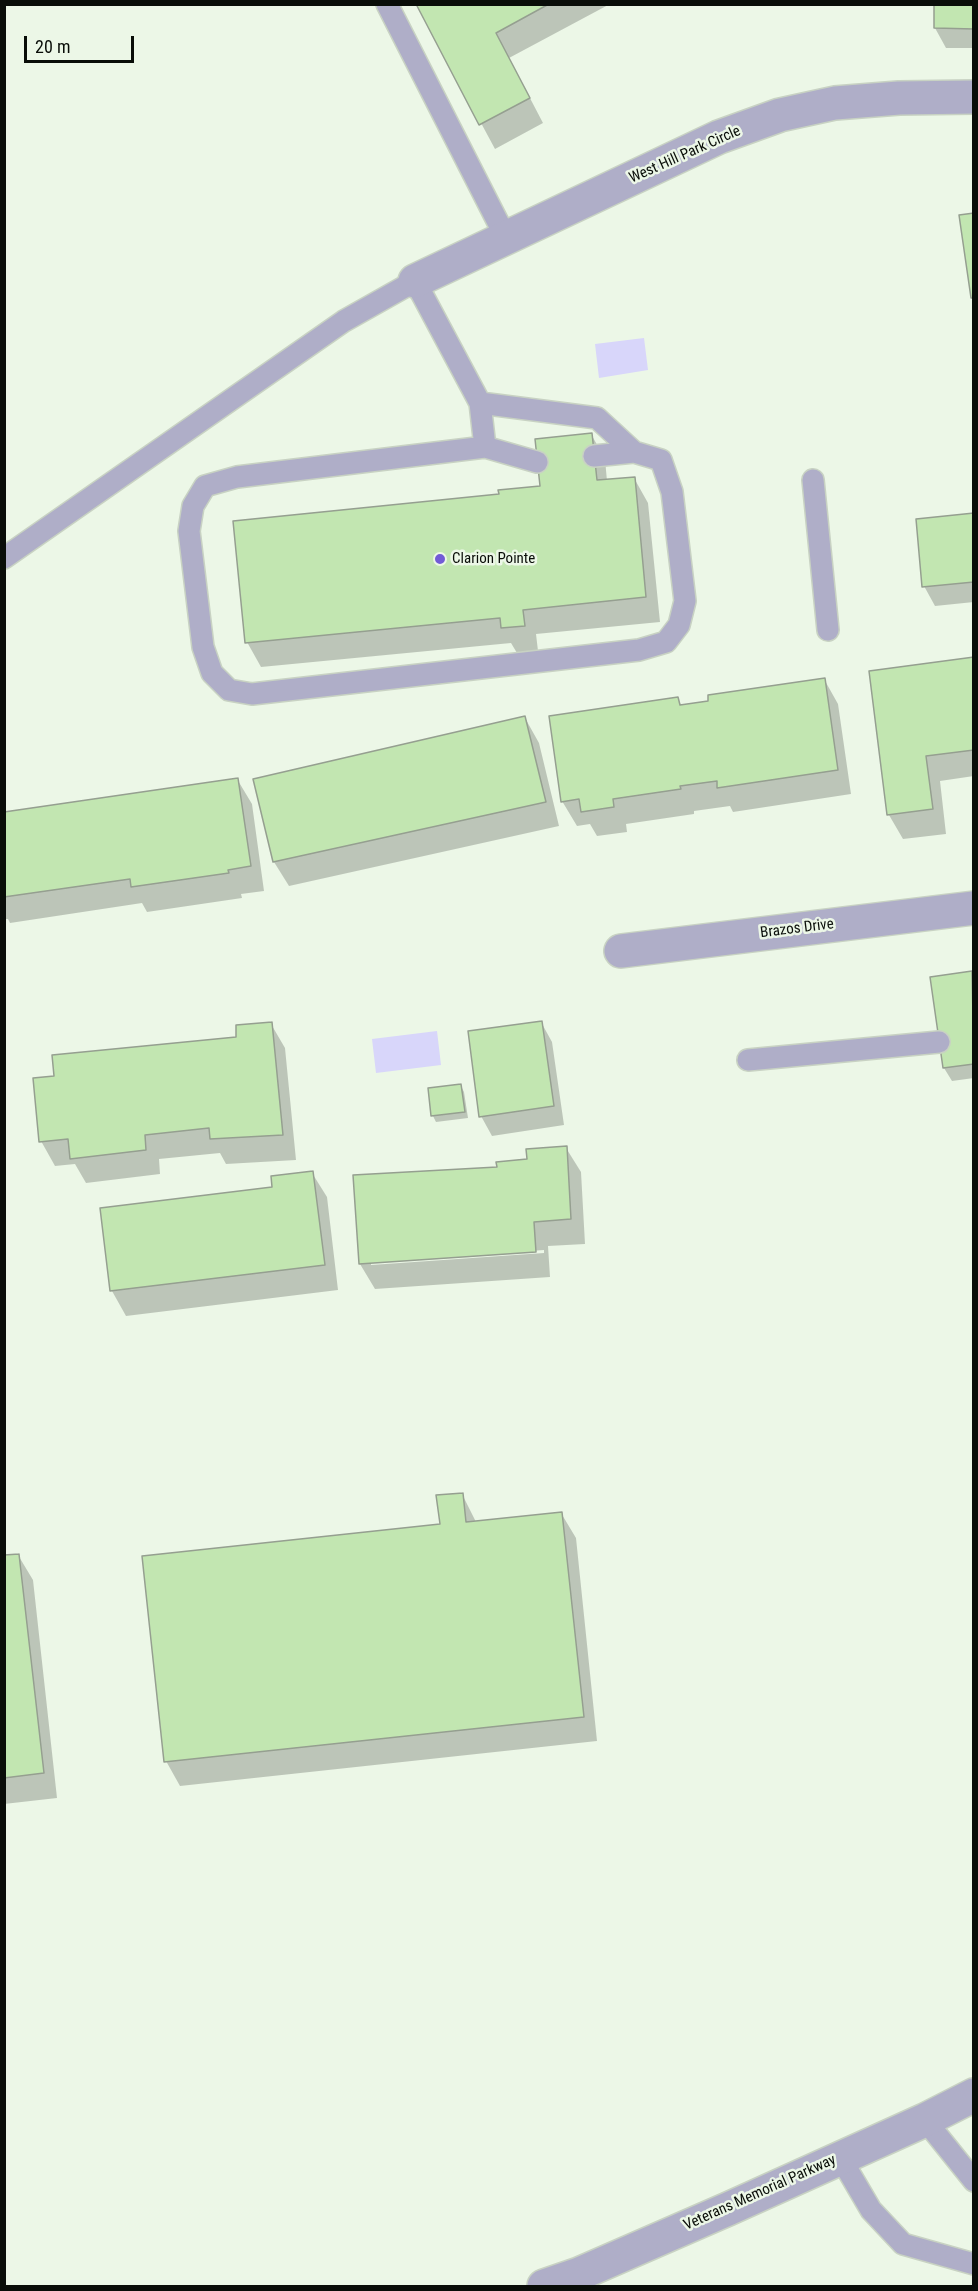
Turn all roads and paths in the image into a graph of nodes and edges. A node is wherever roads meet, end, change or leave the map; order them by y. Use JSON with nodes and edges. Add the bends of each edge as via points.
{"nodes":[{"id":1,"x":387,"y":4,"type":"edge"},
{"id":2,"x":974,"y":97,"type":"edge"},
{"id":3,"x":506,"y":238,"type":"junction"},
{"id":4,"x":415,"y":281,"type":"junction"},
{"id":5,"x":480,"y":403,"type":"junction"},
{"id":6,"x":485,"y":447,"type":"junction"},
{"id":7,"x":634,"y":452,"type":"junction"},
{"id":8,"x":594,"y":456,"type":"dead end"},
{"id":9,"x":537,"y":462,"type":"dead end"},
{"id":10,"x":813,"y":480,"type":"dead end"},
{"id":11,"x":4,"y":558,"type":"edge"},
{"id":12,"x":828,"y":630,"type":"dead end"},
{"id":13,"x":974,"y":908,"type":"edge"},
{"id":14,"x":621,"y":951,"type":"dead end"},
{"id":15,"x":939,"y":1042,"type":"dead end"},
{"id":16,"x":748,"y":1060,"type":"dead end"},
{"id":17,"x":974,"y":2096,"type":"edge"},
{"id":18,"x":926,"y":2120,"type":"junction"},
{"id":19,"x":840,"y":2157,"type":"junction"},
{"id":20,"x":974,"y":2181,"type":"edge"},
{"id":21,"x":974,"y":2264,"type":"edge"},
{"id":22,"x":544,"y":2286,"type":"edge"}],
"edges":[{"from":1,"to":3,"type":"lane"},
{"from":2,"to":3,"type":"street","name":"West Hill Park Circle","via":[[835,103],[780,115],[719,136]]},
{"from":3,"to":4,"type":"street","name":"West Hill Park Circle"},
{"from":4,"to":5,"type":"lane"},
{"from":4,"to":11,"type":"lane","via":[[344,321]]},
{"from":5,"to":6,"type":"lane"},
{"from":5,"to":7,"type":"lane","via":[[597,418]]},
{"from":6,"to":7,"type":"lane","via":[[237,477],[205,486],[193,506],[189,531],[202,647],[213,673],[229,690],[252,694],[639,650],[666,642],[679,625],[685,601],[672,492],[661,460]]},
{"from":6,"to":9,"type":"lane"},
{"from":7,"to":8,"type":"lane"},
{"from":10,"to":12,"type":"lane"},
{"from":13,"to":14,"type":"street","name":"Brazos Drive"},
{"from":15,"to":16,"type":"lane"},
{"from":17,"to":18,"type":"street","name":"Veterans Memorial Parkway"},
{"from":18,"to":19,"type":"street","name":"Veterans Memorial Parkway"},
{"from":18,"to":20,"type":"lane"},
{"from":19,"to":21,"type":"lane","via":[[871,2210],[903,2244]]},
{"from":19,"to":22,"type":"street","name":"Veterans Memorial Parkway"}]}
